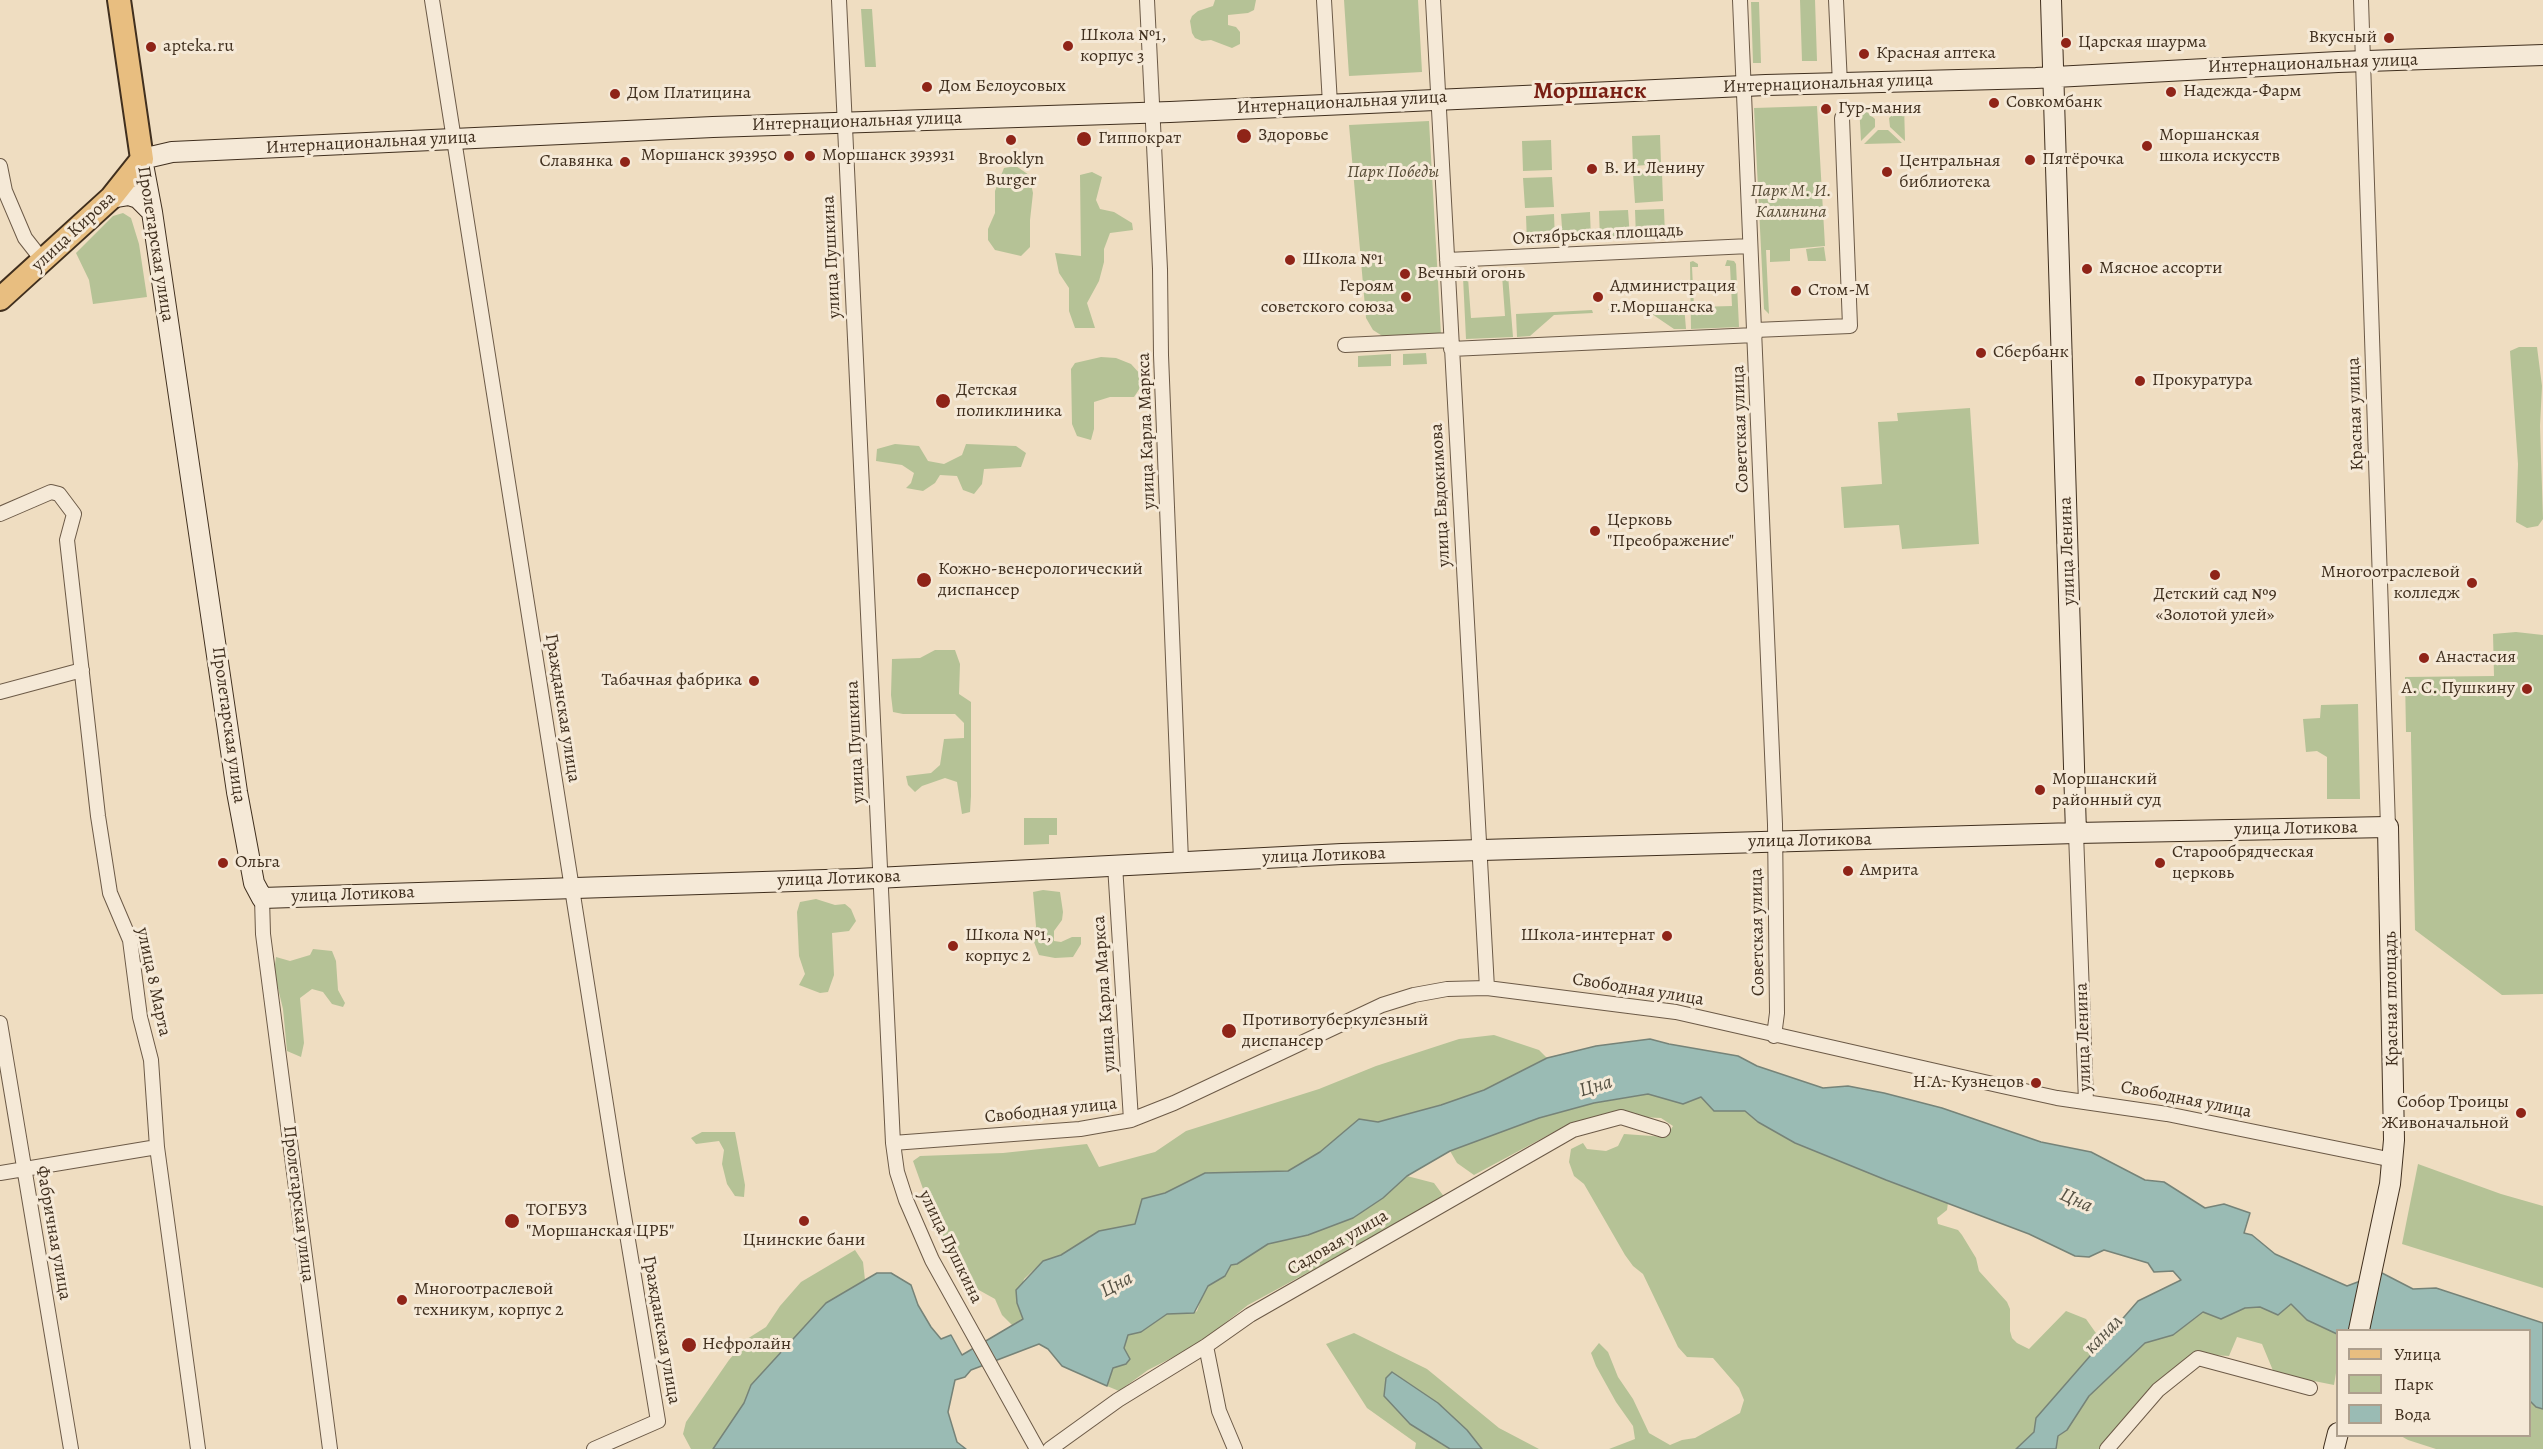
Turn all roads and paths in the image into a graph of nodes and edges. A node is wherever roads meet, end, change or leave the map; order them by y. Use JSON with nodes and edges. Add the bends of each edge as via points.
{"nodes":[{"id":1,"x":119,"y":0,"type":"edge"},
{"id":2,"x":432,"y":0,"type":"edge"},
{"id":3,"x":839,"y":0,"type":"edge"},
{"id":4,"x":1147,"y":0,"type":"edge"},
{"id":5,"x":1323,"y":0,"type":"edge"},
{"id":6,"x":1433,"y":0,"type":"edge"},
{"id":7,"x":1740,"y":0,"type":"edge"},
{"id":8,"x":1836,"y":0,"type":"edge"},
{"id":9,"x":2051,"y":0,"type":"edge"},
{"id":10,"x":2361,"y":0,"type":"edge"},
{"id":11,"x":2543,"y":55,"type":"edge"},
{"id":12,"x":2363,"y":61,"type":"junction"},
{"id":13,"x":2053,"y":77,"type":"junction"},
{"id":14,"x":1840,"y":84,"type":"junction"},
{"id":15,"x":1743,"y":86,"type":"junction"},
{"id":16,"x":1438,"y":99,"type":"junction"},
{"id":17,"x":1330,"y":104,"type":"junction"},
{"id":18,"x":1152,"y":112,"type":"junction"},
{"id":19,"x":1842,"y":118,"type":"dead end"},
{"id":20,"x":845,"y":122,"type":"junction"},
{"id":21,"x":453,"y":138,"type":"junction"},
{"id":22,"x":142,"y":159,"type":"junction"},
{"id":23,"x":0,"y":166,"type":"edge"},
{"id":24,"x":111,"y":198,"type":"junction"},
{"id":25,"x":152,"y":212,"type":"junction"},
{"id":26,"x":1750,"y":246,"type":"junction"},
{"id":27,"x":1447,"y":260,"type":"junction"},
{"id":28,"x":43,"y":261,"type":"junction"},
{"id":29,"x":0,"y":299,"type":"edge"},
{"id":30,"x":1755,"y":333,"type":"junction"},
{"id":31,"x":1345,"y":345,"type":"dead end"},
{"id":32,"x":1450,"y":345,"type":"junction"},
{"id":33,"x":0,"y":514,"type":"edge"},
{"id":34,"x":82,"y":670,"type":"junction"},
{"id":35,"x":0,"y":692,"type":"edge"},
{"id":36,"x":2388,"y":826,"type":"junction"},
{"id":37,"x":2076,"y":833,"type":"junction"},
{"id":38,"x":1776,"y":842,"type":"junction"},
{"id":39,"x":1479,"y":851,"type":"junction"},
{"id":40,"x":1181,"y":861,"type":"junction"},
{"id":41,"x":1115,"y":866,"type":"junction"},
{"id":42,"x":880,"y":878,"type":"junction"},
{"id":43,"x":574,"y":888,"type":"junction"},
{"id":44,"x":262,"y":898,"type":"junction"},
{"id":45,"x":1486,"y":988,"type":"junction"},
{"id":46,"x":0,"y":1023,"type":"edge"},
{"id":47,"x":1774,"y":1036,"type":"junction"},
{"id":48,"x":2086,"y":1102,"type":"junction"},
{"id":49,"x":1131,"y":1120,"type":"junction"},
{"id":50,"x":1662,"y":1130,"type":"dead end"},
{"id":51,"x":893,"y":1143,"type":"junction"},
{"id":52,"x":157,"y":1147,"type":"junction"},
{"id":53,"x":2393,"y":1160,"type":"junction"},
{"id":54,"x":24,"y":1168,"type":"junction"},
{"id":55,"x":0,"y":1173,"type":"edge"},
{"id":56,"x":2359,"y":1329,"type":"edge"},
{"id":57,"x":1206,"y":1346,"type":"junction"},
{"id":58,"x":2310,"y":1388,"type":"dead end"},
{"id":59,"x":71,"y":1449,"type":"edge"},
{"id":60,"x":198,"y":1449,"type":"edge"},
{"id":61,"x":330,"y":1449,"type":"edge"},
{"id":62,"x":594,"y":1449,"type":"edge"},
{"id":63,"x":1037,"y":1449,"type":"edge"},
{"id":64,"x":1050,"y":1449,"type":"edge"},
{"id":65,"x":1235,"y":1449,"type":"edge"},
{"id":66,"x":2108,"y":1449,"type":"edge"}],
"edges":[{"from":1,"to":22,"type":"main road","name":"Пролетарская улица"},
{"from":2,"to":21,"type":"street","name":"Гражданская улица"},
{"from":3,"to":20,"type":"street","name":"улица Пушкина"},
{"from":4,"to":18,"type":"street","name":"улица Карла Маркса"},
{"from":5,"to":17,"type":"street"},
{"from":6,"to":16,"type":"street","name":"улица Евдокимова"},
{"from":7,"to":15,"type":"street","name":"Советская улица"},
{"from":8,"to":14,"type":"street"},
{"from":9,"to":13,"type":"street","name":"улица Ленина"},
{"from":10,"to":12,"type":"street","name":"Красная улица"},
{"from":11,"to":12,"type":"street","name":"Интернациональная улица"},
{"from":12,"to":13,"type":"street","name":"Интернациональная улица"},
{"from":12,"to":36,"type":"street","name":"Красная улица"},
{"from":13,"to":14,"type":"street","name":"Интернациональная улица"},
{"from":13,"to":37,"type":"street","name":"улица Ленина"},
{"from":14,"to":15,"type":"street","name":"Интернациональная улица"},
{"from":15,"to":16,"type":"street","name":"Интернациональная улица"},
{"from":15,"to":26,"type":"street","name":"Советская улица"},
{"from":16,"to":17,"type":"street","name":"Интернациональная улица"},
{"from":16,"to":27,"type":"street","name":"улица Евдокимова"},
{"from":17,"to":18,"type":"street","name":"Интернациональная улица"},
{"from":18,"to":20,"type":"street","name":"Интернациональная улица"},
{"from":18,"to":40,"type":"street","name":"улица Карла Маркса"},
{"from":19,"to":30,"type":"street","via":[[1850,326]]},
{"from":20,"to":21,"type":"street","name":"Интернациональная улица"},
{"from":20,"to":42,"type":"street","name":"улица Пушкина"},
{"from":21,"to":22,"type":"street","name":"Интернациональная улица","via":[[172,152]]},
{"from":21,"to":43,"type":"street","name":"Гражданская улица"},
{"from":22,"to":24,"type":"main road","name":"улица Кирова"},
{"from":22,"to":25,"type":"street","name":"Пролетарская улица"},
{"from":23,"to":28,"type":"street","via":[[5,191],[26,238]]},
{"from":24,"to":25,"type":"street","via":[[138,198]]},
{"from":24,"to":28,"type":"main road","name":"улица Кирова"},
{"from":25,"to":44,"type":"street","name":"Пролетарская улица","via":[[237,792],[254,883]]},
{"from":26,"to":27,"type":"street","name":"Октябрьская площадь"},
{"from":26,"to":30,"type":"street","name":"Советская улица"},
{"from":27,"to":32,"type":"street","name":"улица Евдокимова"},
{"from":28,"to":29,"type":"main road","name":"улица Кирова"},
{"from":30,"to":32,"type":"street"},
{"from":30,"to":38,"type":"street","name":"Советская улица"},
{"from":31,"to":32,"type":"street"},
{"from":32,"to":39,"type":"street","name":"улица Евдокимова"},
{"from":33,"to":34,"type":"street","name":"улица 8 Марта","via":[[51,492],[60,494],[74,514],[67,540]]},
{"from":34,"to":35,"type":"street"},
{"from":34,"to":52,"type":"street","name":"улица 8 Марта","via":[[110,893],[130,940],[140,1017],[151,1060]]},
{"from":36,"to":37,"type":"street","name":"улица Лотикова"},
{"from":36,"to":53,"type":"street","name":"Красная площадь"},
{"from":37,"to":38,"type":"street","name":"улица Лотикова"},
{"from":37,"to":48,"type":"street","name":"улица Ленина"},
{"from":38,"to":39,"type":"street","name":"улица Лотикова"},
{"from":38,"to":47,"type":"street","name":"Советская улица"},
{"from":39,"to":40,"type":"street","name":"улица Лотикова"},
{"from":39,"to":45,"type":"street","name":"улица Евдокимова"},
{"from":40,"to":41,"type":"street","name":"улица Лотикова"},
{"from":41,"to":42,"type":"street","name":"улица Лотикова"},
{"from":41,"to":49,"type":"street","name":"улица Карла Маркса"},
{"from":42,"to":43,"type":"street","name":"улица Лотикова"},
{"from":42,"to":51,"type":"street","name":"улица Пушкина"},
{"from":43,"to":44,"type":"street","name":"улица Лотикова"},
{"from":43,"to":62,"type":"street","name":"Гражданская улица","via":[[658,1421]]},
{"from":44,"to":61,"type":"street","name":"Пролетарская улица","via":[[262,934]]},
{"from":45,"to":47,"type":"street","name":"Свободная улица","via":[[1676,1012]]},
{"from":45,"to":49,"type":"street","name":"Свободная улица","via":[[1447,989],[1382,1005]]},
{"from":46,"to":54,"type":"street","name":"Фабричная улица"},
{"from":47,"to":48,"type":"street","name":"Свободная улица"},
{"from":48,"to":53,"type":"street","name":"Свободная улица","via":[[2167,1114]]},
{"from":49,"to":51,"type":"street","name":"Свободная улица","via":[[1080,1129]]},
{"from":50,"to":57,"type":"street","name":"Садовая улица","via":[[1621,1118],[1573,1130],[1250,1315]]},
{"from":51,"to":63,"type":"street","name":"улица Пушкина","via":[[897,1173],[933,1260]]},
{"from":52,"to":54,"type":"street"},
{"from":52,"to":60,"type":"street","name":"улица 8 Марта"},
{"from":53,"to":56,"type":"street","name":"Красная площадь"},
{"from":54,"to":55,"type":"street"},
{"from":54,"to":59,"type":"street","name":"Фабричная улица"},
{"from":57,"to":64,"type":"street","name":"Садовая улица"},
{"from":57,"to":65,"type":"street","via":[[1219,1410]]},
{"from":58,"to":66,"type":"street","via":[[2198,1358],[2157,1390]]}]}
